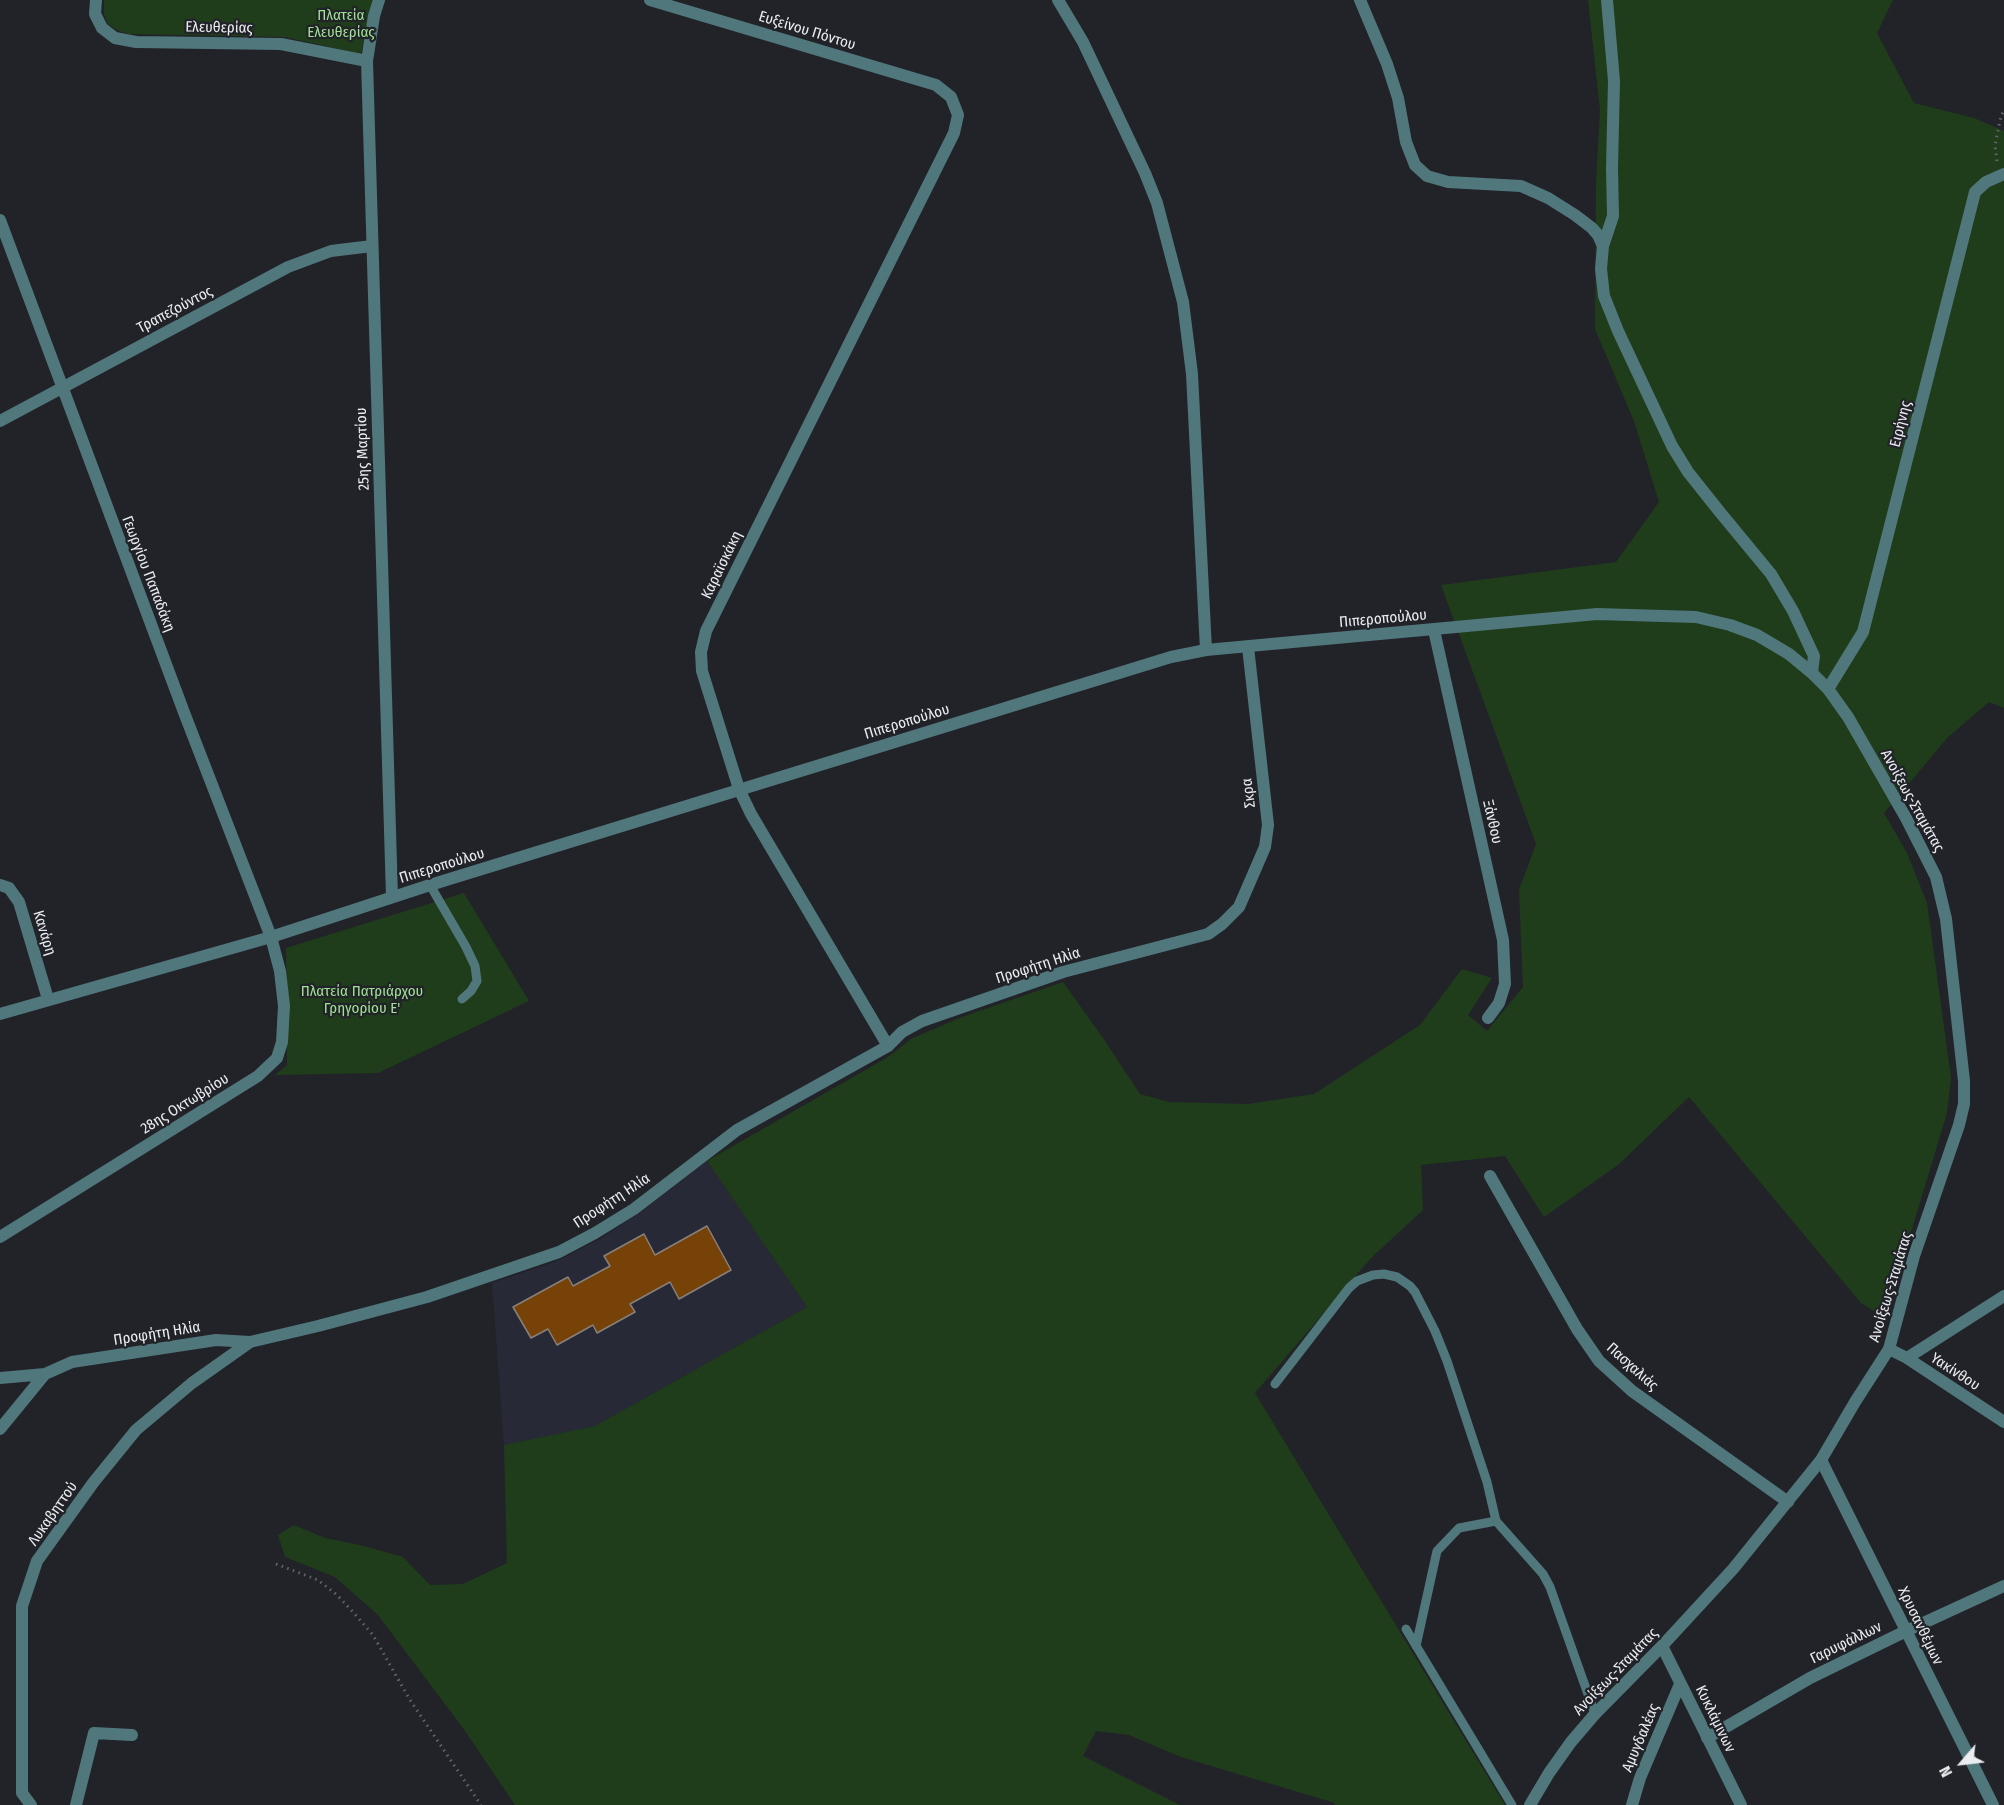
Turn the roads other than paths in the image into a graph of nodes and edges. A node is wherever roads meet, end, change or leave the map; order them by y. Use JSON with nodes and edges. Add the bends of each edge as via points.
{"nodes":[{"id":1,"x":96,"y":0,"type":"edge"},
{"id":2,"x":379,"y":0,"type":"edge"},
{"id":3,"x":650,"y":0,"type":"edge"},
{"id":4,"x":1058,"y":0,"type":"edge"},
{"id":5,"x":1360,"y":0,"type":"edge"},
{"id":6,"x":1607,"y":0,"type":"edge"},
{"id":7,"x":367,"y":62,"type":"junction"},
{"id":8,"x":951,"y":97,"type":"joint"},
{"id":9,"x":2001,"y":175,"type":"edge"},
{"id":10,"x":0,"y":220,"type":"edge"},
{"id":11,"x":372,"y":246,"type":"junction"},
{"id":12,"x":1603,"y":246,"type":"junction"},
{"id":13,"x":62,"y":387,"type":"junction"},
{"id":14,"x":0,"y":421,"type":"edge"},
{"id":15,"x":1434,"y":630,"type":"junction"},
{"id":16,"x":1248,"y":647,"type":"junction"},
{"id":17,"x":1206,"y":650,"type":"junction"},
{"id":18,"x":1812,"y":673,"type":"junction"},
{"id":19,"x":1828,"y":689,"type":"junction"},
{"id":20,"x":739,"y":789,"type":"junction"},
{"id":21,"x":0,"y":885,"type":"edge"},
{"id":22,"x":430,"y":885,"type":"junction"},
{"id":23,"x":392,"y":897,"type":"junction"},
{"id":24,"x":1222,"y":924,"type":"joint"},
{"id":25,"x":272,"y":937,"type":"junction"},
{"id":26,"x":48,"y":999,"type":"junction"},
{"id":27,"x":462,"y":999,"type":"dead end"},
{"id":28,"x":0,"y":1014,"type":"edge"},
{"id":29,"x":1488,"y":1018,"type":"dead end"},
{"id":30,"x":888,"y":1046,"type":"junction"},
{"id":31,"x":1490,"y":1176,"type":"dead end"},
{"id":32,"x":0,"y":1237,"type":"edge"},
{"id":33,"x":2004,"y":1296,"type":"edge"},
{"id":34,"x":250,"y":1342,"type":"junction"},
{"id":35,"x":1889,"y":1349,"type":"junction"},
{"id":36,"x":1907,"y":1358,"type":"junction"},
{"id":37,"x":45,"y":1374,"type":"junction"},
{"id":38,"x":0,"y":1378,"type":"edge"},
{"id":39,"x":1275,"y":1384,"type":"dead end"},
{"id":40,"x":2004,"y":1422,"type":"edge"},
{"id":41,"x":0,"y":1429,"type":"edge"},
{"id":42,"x":1821,"y":1460,"type":"junction"},
{"id":43,"x":1788,"y":1502,"type":"junction"},
{"id":44,"x":1496,"y":1521,"type":"junction"},
{"id":45,"x":2004,"y":1586,"type":"edge"},
{"id":46,"x":1406,"y":1629,"type":"dead end"},
{"id":47,"x":1906,"y":1631,"type":"junction"},
{"id":48,"x":1416,"y":1646,"type":"junction"},
{"id":49,"x":1662,"y":1646,"type":"junction"},
{"id":50,"x":1680,"y":1684,"type":"junction"},
{"id":51,"x":1596,"y":1714,"type":"junction"},
{"id":52,"x":132,"y":1735,"type":"dead end"},
{"id":53,"x":1707,"y":1738,"type":"junction"},
{"id":54,"x":22,"y":1793,"type":"junction"},
{"id":55,"x":15,"y":1805,"type":"edge"},
{"id":56,"x":31,"y":1805,"type":"edge"},
{"id":57,"x":76,"y":1805,"type":"edge"},
{"id":58,"x":1512,"y":1805,"type":"edge"},
{"id":59,"x":1530,"y":1805,"type":"edge"},
{"id":60,"x":1632,"y":1805,"type":"edge"},
{"id":61,"x":1741,"y":1805,"type":"edge"},
{"id":62,"x":1993,"y":1805,"type":"edge"}],
"edges":[{"from":1,"to":7,"type":"street","name":"Ελευθερίας","via":[[95,14],[102,28],[115,38],[136,42],[281,44]]},
{"from":2,"to":7,"type":"street","name":"25ης Μαρτίου"},
{"from":3,"to":8,"type":"street","name":"Ευξείνου Πόντου","via":[[936,85]]},
{"from":4,"to":17,"type":"street","via":[[1083,42],[1145,173],[1157,203],[1183,302],[1192,374]]},
{"from":5,"to":12,"type":"street","via":[[1387,64],[1415,165],[1427,176],[1448,182],[1521,186],[1592,228]]},
{"from":6,"to":12,"type":"street","via":[[1614,81],[1613,216]]},
{"from":7,"to":11,"type":"street","name":"25ης Μαρτίου"},
{"from":8,"to":20,"type":"street","name":"Καραϊσκάκη","via":[[958,115],[954,133],[706,631],[702,671]]},
{"from":9,"to":19,"type":"street","name":"Ειρήνης","via":[[1976,192],[1863,632]]},
{"from":10,"to":13,"type":"street","name":"Γεωργίου Παπαδάκη"},
{"from":11,"to":13,"type":"street","name":"Τραπεζούντος","via":[[331,251],[288,267]]},
{"from":11,"to":23,"type":"street","name":"25ης Μαρτίου"},
{"from":12,"to":18,"type":"street","via":[[1604,296],[1672,446],[1688,472],[1771,574],[1814,656]]},
{"from":13,"to":14,"type":"street","name":"Τραπεζούντος"},
{"from":13,"to":25,"type":"street","name":"Γεωργίου Παπαδάκη"},
{"from":15,"to":16,"type":"street","name":"Πιπεροπούλου"},
{"from":15,"to":18,"type":"street","name":"Πιπεροπούλου","via":[[1597,614],[1696,617],[1757,635]]},
{"from":15,"to":29,"type":"street","name":"Ξάνθου","via":[[1503,940],[1505,984]]},
{"from":16,"to":17,"type":"street","name":"Πιπεροπούλου"},
{"from":16,"to":24,"type":"street","name":"Σκρα","via":[[1268,825],[1265,847],[1239,907]]},
{"from":17,"to":20,"type":"street","name":"Πιπεροπούλου"},
{"from":18,"to":19,"type":"street","name":"Πιπεροπούλου"},
{"from":19,"to":35,"type":"street","name":"Ανοίξεως-Σταμάτας","via":[[1848,717],[1936,877],[1946,919],[1963,1064],[1964,1104],[1959,1125],[1914,1256]]},
{"from":20,"to":22,"type":"street","name":"Πιπεροπούλου"},
{"from":20,"to":30,"type":"street","name":"Καραϊσκάκη"},
{"from":21,"to":26,"type":"street","name":"Κανάρη","via":[[9,888],[19,902]]},
{"from":22,"to":23,"type":"street","name":"Πιπεροπούλου"},
{"from":22,"to":27,"type":"lane","via":[[475,966],[477,981]]},
{"from":23,"to":25,"type":"street","name":"Πιπεροπούλου"},
{"from":24,"to":30,"type":"street","name":"Προφήτη Ηλία","via":[[1208,934],[1063,972],[922,1021]]},
{"from":25,"to":26,"type":"street","name":"Πιπεροπούλου"},
{"from":25,"to":32,"type":"street","name":"28ης Οκτωβρίου","via":[[284,1006],[277,1058],[258,1076]]},
{"from":26,"to":28,"type":"street","name":"Πιπεροπούλου"},
{"from":30,"to":34,"type":"street","name":"Προφήτη Ηλία","via":[[737,1130],[634,1209],[559,1252],[426,1297]]},
{"from":31,"to":43,"type":"street","name":"Πασχαλιάς","via":[[1599,1361],[1632,1391]]},
{"from":33,"to":36,"type":"street"},
{"from":34,"to":37,"type":"street","name":"Προφήτη Ηλία","via":[[216,1340],[72,1362]]},
{"from":34,"to":54,"type":"street","name":"Λυκαβηττού","via":[[136,1430],[37,1561],[22,1606]]},
{"from":35,"to":36,"type":"street","name":"Υακίνθου"},
{"from":35,"to":42,"type":"street","name":"Ανοίξεως-Σταμάτας"},
{"from":36,"to":40,"type":"street","name":"Υακίνθου"},
{"from":37,"to":38,"type":"street"},
{"from":37,"to":41,"type":"street","name":"Προφήτη Ηλία"},
{"from":39,"to":44,"type":"lane","via":[[1357,1281],[1380,1274],[1406,1282],[1439,1338],[1487,1482]]},
{"from":42,"to":43,"type":"street","name":"Ανοίξεως-Σταμάτας"},
{"from":42,"to":47,"type":"street","name":"Χρυσανθέμων"},
{"from":43,"to":49,"type":"street","name":"Ανοίξεως-Σταμάτας"},
{"from":44,"to":48,"type":"lane","via":[[1459,1528],[1437,1551]]},
{"from":44,"to":51,"type":"lane","via":[[1550,1587]]},
{"from":45,"to":47,"type":"street","name":"Γαρυφάλλων"},
{"from":46,"to":48,"type":"lane"},
{"from":47,"to":53,"type":"street","name":"Γαρυφάλλων","via":[[1804,1681]]},
{"from":47,"to":62,"type":"street","name":"Χρυσανθέμων"},
{"from":48,"to":58,"type":"lane"},
{"from":49,"to":50,"type":"street","name":"Κυκλάμινων"},
{"from":49,"to":51,"type":"street","name":"Ανοίξεως-Σταμάτας"},
{"from":50,"to":53,"type":"street","name":"Κυκλάμινων"},
{"from":50,"to":60,"type":"street","name":"Αμυγδαλέας"},
{"from":51,"to":59,"type":"street","name":"Ανοίξεως-Σταμάτας","via":[[1554,1765]]},
{"from":52,"to":57,"type":"street","via":[[94,1733]]},
{"from":53,"to":61,"type":"street","name":"Κυκλάμινων"},
{"from":54,"to":55,"type":"street"},
{"from":54,"to":56,"type":"street"}]}
